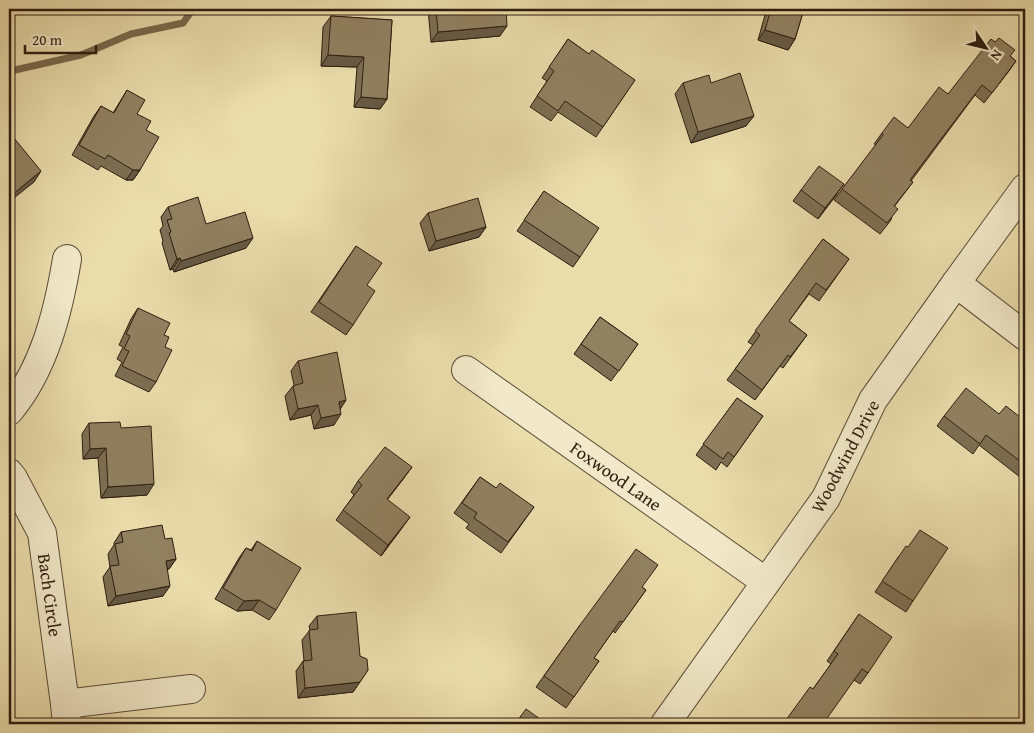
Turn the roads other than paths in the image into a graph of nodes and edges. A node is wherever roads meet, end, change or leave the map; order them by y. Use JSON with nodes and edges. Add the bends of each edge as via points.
{"nodes":[{"id":1,"x":1025,"y":188,"type":"edge"},
{"id":2,"x":67,"y":259,"type":"dead end"},
{"id":3,"x":956,"y":283,"type":"junction"},
{"id":4,"x":1025,"y":336,"type":"edge"},
{"id":5,"x":466,"y":370,"type":"dead end"},
{"id":6,"x":9,"y":412,"type":"edge"},
{"id":7,"x":9,"y":473,"type":"edge"},
{"id":8,"x":766,"y":582,"type":"junction"},
{"id":9,"x":191,"y":689,"type":"dead end"},
{"id":10,"x":66,"y":714,"type":"edge"},
{"id":11,"x":665,"y":724,"type":"edge"}],
"edges":[{"from":1,"to":3,"type":"street","name":"Woodwind Drive"},
{"from":2,"to":6,"type":"street","via":[[60,299],[41,359],[21,397]]},
{"from":3,"to":4,"type":"street"},
{"from":3,"to":8,"type":"street","name":"Woodwind Drive","via":[[873,400],[826,498]]},
{"from":5,"to":8,"type":"street","name":"Foxwood Lane"},
{"from":7,"to":10,"type":"street","name":"Bach Circle","via":[[42,533]]},
{"from":8,"to":11,"type":"street","name":"Woodwind Drive"},
{"from":9,"to":10,"type":"street"}]}
